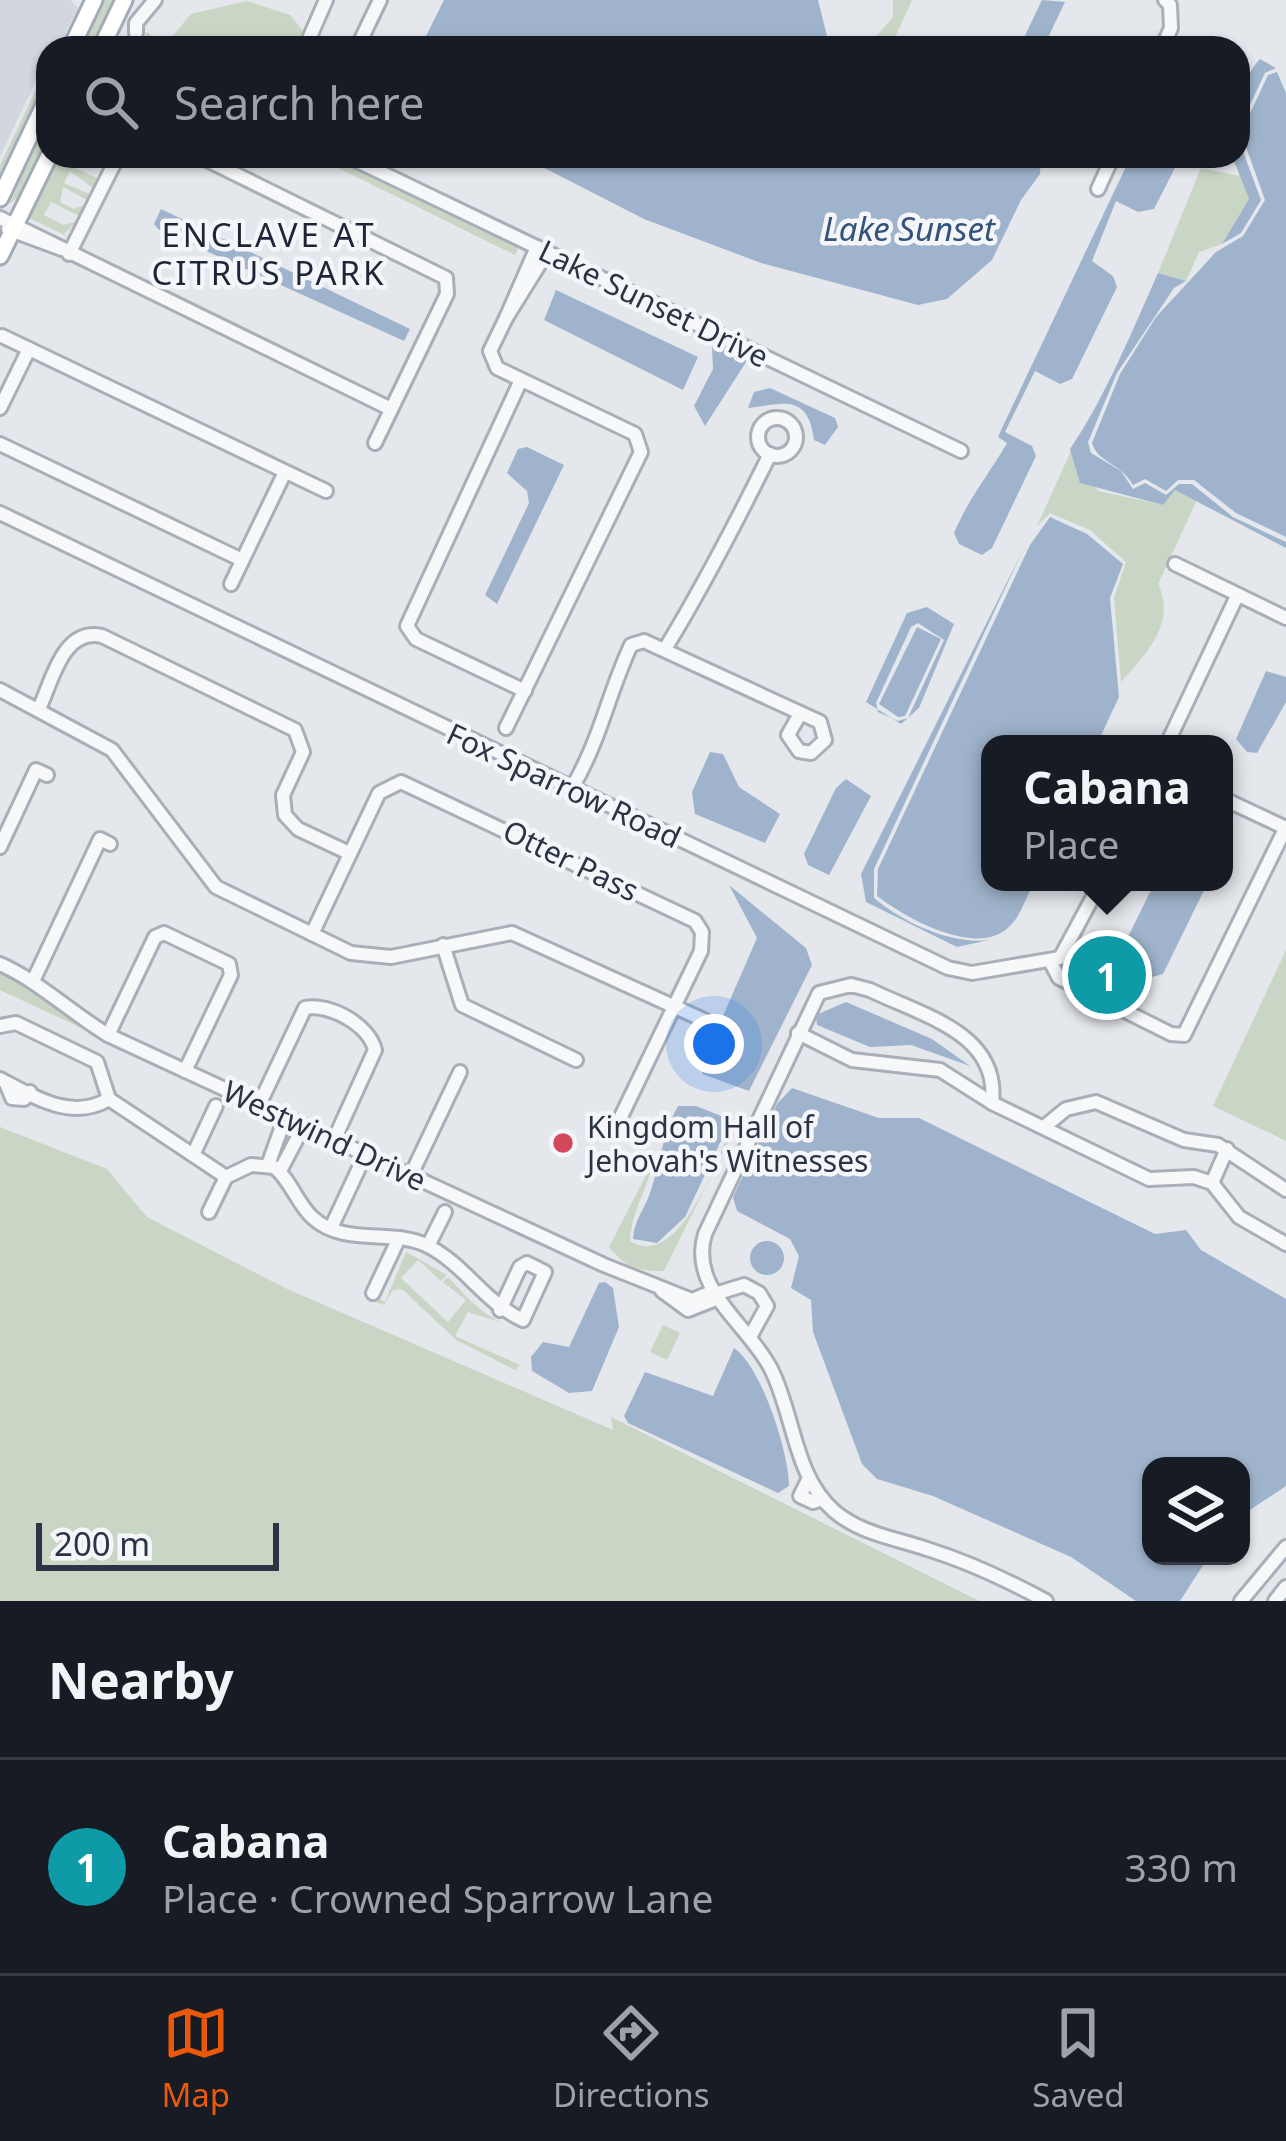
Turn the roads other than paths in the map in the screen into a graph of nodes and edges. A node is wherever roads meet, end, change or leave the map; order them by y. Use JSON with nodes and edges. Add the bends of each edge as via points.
{"nodes":[{"id":1,"x":94,"y":0,"type":"edge"},
{"id":2,"x":124,"y":0,"type":"edge"},
{"id":3,"x":155,"y":0,"type":"edge"},
{"id":4,"x":326,"y":0,"type":"edge"},
{"id":5,"x":380,"y":0,"type":"edge"},
{"id":6,"x":1165,"y":0,"type":"edge"},
{"id":7,"x":136,"y":33,"type":"dead end"},
{"id":8,"x":77,"y":36,"type":"edge"},
{"id":9,"x":111,"y":36,"type":"edge"},
{"id":10,"x":310,"y":36,"type":"edge"},
{"id":11,"x":363,"y":36,"type":"edge"},
{"id":12,"x":1167,"y":36,"type":"edge"},
{"id":13,"x":36,"y":122,"type":"edge"},
{"id":14,"x":41,"y":168,"type":"edge"},
{"id":15,"x":112,"y":168,"type":"edge"},
{"id":16,"x":223,"y":168,"type":"edge"},
{"id":17,"x":372,"y":168,"type":"edge"},
{"id":18,"x":1108,"y":168,"type":"edge"},
{"id":19,"x":1098,"y":189,"type":"dead end"},
{"id":20,"x":0,"y":198,"type":"edge"},
{"id":21,"x":7,"y":223,"type":"edge"},
{"id":22,"x":542,"y":250,"type":"junction"},
{"id":23,"x":66,"y":252,"type":"junction"},
{"id":24,"x":0,"y":256,"type":"edge"},
{"id":25,"x":2,"y":335,"type":"edge"},
{"id":26,"x":29,"y":349,"type":"junction"},
{"id":27,"x":521,"y":380,"type":"junction"},
{"id":28,"x":0,"y":408,"type":"edge"},
{"id":29,"x":391,"y":409,"type":"junction"},
{"id":30,"x":375,"y":442,"type":"dead end"},
{"id":31,"x":0,"y":444,"type":"edge"},
{"id":32,"x":961,"y":451,"type":"dead end"},
{"id":33,"x":770,"y":454,"type":"dead end"},
{"id":34,"x":286,"y":472,"type":"junction"},
{"id":35,"x":326,"y":491,"type":"dead end"},
{"id":36,"x":0,"y":513,"type":"edge"},
{"id":37,"x":242,"y":560,"type":"junction"},
{"id":38,"x":1175,"y":564,"type":"dead end"},
{"id":39,"x":230,"y":584,"type":"dead end"},
{"id":40,"x":1237,"y":596,"type":"junction"},
{"id":41,"x":1286,"y":618,"type":"edge"},
{"id":42,"x":665,"y":649,"type":"junction"},
{"id":43,"x":0,"y":691,"type":"edge"},
{"id":44,"x":525,"y":691,"type":"junction"},
{"id":45,"x":39,"y":709,"type":"junction"},
{"id":46,"x":800,"y":714,"type":"dead end"},
{"id":47,"x":506,"y":728,"type":"dead end"},
{"id":48,"x":1171,"y":735,"type":"edge"},
{"id":49,"x":47,"y":775,"type":"dead end"},
{"id":50,"x":572,"y":788,"type":"junction"},
{"id":51,"x":1233,"y":803,"type":"edge"},
{"id":52,"x":1286,"y":828,"type":"edge"},
{"id":53,"x":110,"y":844,"type":"dead end"},
{"id":54,"x":0,"y":847,"type":"edge"},
{"id":55,"x":349,"y":854,"type":"junction"},
{"id":56,"x":1097,"y":891,"type":"edge"},
{"id":57,"x":312,"y":934,"type":"junction"},
{"id":58,"x":443,"y":944,"type":"junction"},
{"id":59,"x":1050,"y":961,"type":"junction"},
{"id":60,"x":0,"y":964,"type":"edge"},
{"id":61,"x":34,"y":979,"type":"junction"},
{"id":62,"x":674,"y":1006,"type":"junction"},
{"id":63,"x":706,"y":1021,"type":"dead end"},
{"id":64,"x":0,"y":1026,"type":"edge"},
{"id":65,"x":798,"y":1034,"type":"junction"},
{"id":66,"x":108,"y":1035,"type":"junction"},
{"id":67,"x":576,"y":1060,"type":"dead end"},
{"id":68,"x":185,"y":1071,"type":"junction"},
{"id":69,"x":460,"y":1072,"type":"dead end"},
{"id":70,"x":3,"y":1081,"type":"edge"},
{"id":71,"x":109,"y":1099,"type":"junction"},
{"id":72,"x":992,"y":1103,"type":"junction"},
{"id":73,"x":259,"y":1105,"type":"junction"},
{"id":74,"x":216,"y":1106,"type":"dead end"},
{"id":75,"x":285,"y":1118,"type":"junction"},
{"id":76,"x":303,"y":1126,"type":"junction"},
{"id":77,"x":1044,"y":1127,"type":"junction"},
{"id":78,"x":615,"y":1130,"type":"dead end"},
{"id":79,"x":334,"y":1139,"type":"junction"},
{"id":80,"x":1227,"y":1149,"type":"junction"},
{"id":81,"x":281,"y":1151,"type":"junction"},
{"id":82,"x":193,"y":1155,"type":"junction"},
{"id":83,"x":274,"y":1168,"type":"junction"},
{"id":84,"x":359,"y":1168,"type":"dead end"},
{"id":85,"x":411,"y":1175,"type":"junction"},
{"id":86,"x":226,"y":1177,"type":"junction"},
{"id":87,"x":1212,"y":1183,"type":"junction"},
{"id":88,"x":1286,"y":1190,"type":"edge"},
{"id":89,"x":209,"y":1211,"type":"dead end"},
{"id":90,"x":445,"y":1212,"type":"dead end"},
{"id":91,"x":331,"y":1228,"type":"junction"},
{"id":92,"x":399,"y":1238,"type":"junction"},
{"id":93,"x":1286,"y":1244,"type":"edge"},
{"id":94,"x":428,"y":1246,"type":"junction"},
{"id":95,"x":373,"y":1293,"type":"dead end"},
{"id":96,"x":716,"y":1295,"type":"junction"},
{"id":97,"x":500,"y":1310,"type":"junction"},
{"id":98,"x":751,"y":1335,"type":"junction"},
{"id":99,"x":1286,"y":1547,"type":"edge"},
{"id":100,"x":1286,"y":1587,"type":"edge"},
{"id":101,"x":1046,"y":1601,"type":"edge"},
{"id":102,"x":1241,"y":1601,"type":"edge"},
{"id":103,"x":1275,"y":1601,"type":"edge"}],
"edges":[{"from":1,"to":8,"type":"main road"},
{"from":2,"to":9,"type":"main road"},
{"from":3,"to":7,"type":"street"},
{"from":4,"to":10,"type":"street"},
{"from":5,"to":11,"type":"street"},
{"from":6,"to":12,"type":"street"},
{"from":13,"to":20,"type":"main road"},
{"from":14,"to":21,"type":"main road"},
{"from":15,"to":23,"type":"street"},
{"from":16,"to":29,"type":"street","via":[[446,278],[447,294]]},
{"from":17,"to":22,"type":"street","name":"Lake Sunset Drive"},
{"from":18,"to":19,"type":"street"},
{"from":21,"to":23,"type":"street"},
{"from":21,"to":24,"type":"main road"},
{"from":22,"to":27,"type":"street","via":[[490,351]]},
{"from":22,"to":32,"type":"street","name":"Lake Sunset Drive"},
{"from":23,"to":29,"type":"street"},
{"from":25,"to":26,"type":"street"},
{"from":26,"to":28,"type":"street"},
{"from":26,"to":34,"type":"street"},
{"from":27,"to":44,"type":"street","via":[[407,626],[416,639]]},
{"from":27,"to":44,"type":"street","via":[[639,440],[641,452]]},
{"from":29,"to":30,"type":"street"},
{"from":31,"to":37,"type":"street"},
{"from":33,"to":42,"type":"street","via":[[716,567]]},
{"from":34,"to":35,"type":"street"},
{"from":34,"to":37,"type":"street"},
{"from":36,"to":50,"type":"street","name":"Fox Sparrow Road"},
{"from":37,"to":39,"type":"street"},
{"from":38,"to":40,"type":"street"},
{"from":40,"to":41,"type":"street"},
{"from":40,"to":48,"type":"street"},
{"from":42,"to":46,"type":"street"},
{"from":42,"to":50,"type":"street","via":[[644,641],[631,646],[609,693],[602,734]]},
{"from":43,"to":45,"type":"street"},
{"from":44,"to":47,"type":"street"},
{"from":45,"to":55,"type":"street","via":[[69,644],[102,636],[295,730],[302,752],[283,796],[284,815]]},
{"from":45,"to":57,"type":"street","via":[[112,750],[216,887]]},
{"from":49,"to":54,"type":"street","via":[[36,770]]},
{"from":50,"to":59,"type":"street","name":"Fox Sparrow Road","via":[[949,968],[972,973]]},
{"from":51,"to":52,"type":"street"},
{"from":52,"to":59,"type":"street","via":[[1184,1035],[1059,978]]},
{"from":53,"to":61,"type":"street","via":[[100,839]]},
{"from":55,"to":57,"type":"street","name":"Otter Pass"},
{"from":55,"to":62,"type":"street","name":"Otter Pass","via":[[384,787],[411,784],[695,921],[701,951]]},
{"from":56,"to":59,"type":"street","via":[[1073,941]]},
{"from":57,"to":58,"type":"street","via":[[372,958]]},
{"from":58,"to":62,"type":"street","via":[[495,933],[531,938]]},
{"from":58,"to":67,"type":"street","via":[[462,1005]]},
{"from":60,"to":61,"type":"street","name":"Westwind Drive"},
{"from":61,"to":66,"type":"street","name":"Westwind Drive","via":[[65,1010]]},
{"from":62,"to":63,"type":"street"},
{"from":62,"to":78,"type":"street","name":"Otter Pass"},
{"from":64,"to":71,"type":"street","via":[[16,1023],[97,1062]]},
{"from":65,"to":72,"type":"street","via":[[852,1060],[925,1065]]},
{"from":65,"to":72,"type":"street","via":[[819,993],[851,985],[870,990],[977,1045],[995,1076]]},
{"from":65,"to":96,"type":"street","via":[[704,1234],[702,1267]]},
{"from":66,"to":68,"type":"street","name":"Westwind Drive"},
{"from":66,"to":68,"type":"street","via":[[164,933],[229,964]]},
{"from":68,"to":73,"type":"street","name":"Westwind Drive"},
{"from":69,"to":85,"type":"street"},
{"from":70,"to":71,"type":"street","via":[[72,1112]]},
{"from":71,"to":82,"type":"street"},
{"from":72,"to":77,"type":"street"},
{"from":73,"to":75,"type":"street","name":"Westwind Drive"},
{"from":73,"to":79,"type":"street","via":[[305,1009],[349,1020],[372,1036],[375,1050]]},
{"from":74,"to":82,"type":"street"},
{"from":75,"to":76,"type":"street","name":"Westwind Drive"},
{"from":75,"to":81,"type":"street"},
{"from":76,"to":79,"type":"street","name":"Westwind Drive"},
{"from":76,"to":81,"type":"street"},
{"from":77,"to":80,"type":"street","via":[[1066,1109],[1096,1102],[1184,1140]]},
{"from":77,"to":87,"type":"street","via":[[1149,1179]]},
{"from":79,"to":85,"type":"street","name":"Westwind Drive"},
{"from":80,"to":87,"type":"street"},
{"from":80,"to":88,"type":"street"},
{"from":81,"to":83,"type":"street"},
{"from":82,"to":86,"type":"street"},
{"from":83,"to":86,"type":"street","via":[[251,1165]]},
{"from":83,"to":91,"type":"street","via":[[313,1218]]},
{"from":84,"to":91,"type":"street"},
{"from":85,"to":96,"type":"street","name":"Westwind Drive","via":[[661,1289],[688,1310]]},
{"from":86,"to":89,"type":"street"},
{"from":87,"to":93,"type":"street","via":[[1239,1217]]},
{"from":90,"to":94,"type":"street"},
{"from":91,"to":92,"type":"street"},
{"from":92,"to":94,"type":"street"},
{"from":92,"to":95,"type":"street"},
{"from":94,"to":97,"type":"street"},
{"from":96,"to":98,"type":"street"},
{"from":96,"to":98,"type":"street","via":[[744,1285],[759,1293],[767,1306]]},
{"from":97,"to":97,"type":"street","via":[[528,1317],[545,1272],[520,1267]]},
{"from":98,"to":101,"type":"street","via":[[822,1498],[869,1533],[976,1566]]},
{"from":99,"to":102,"type":"street"},
{"from":100,"to":103,"type":"street"}]}
